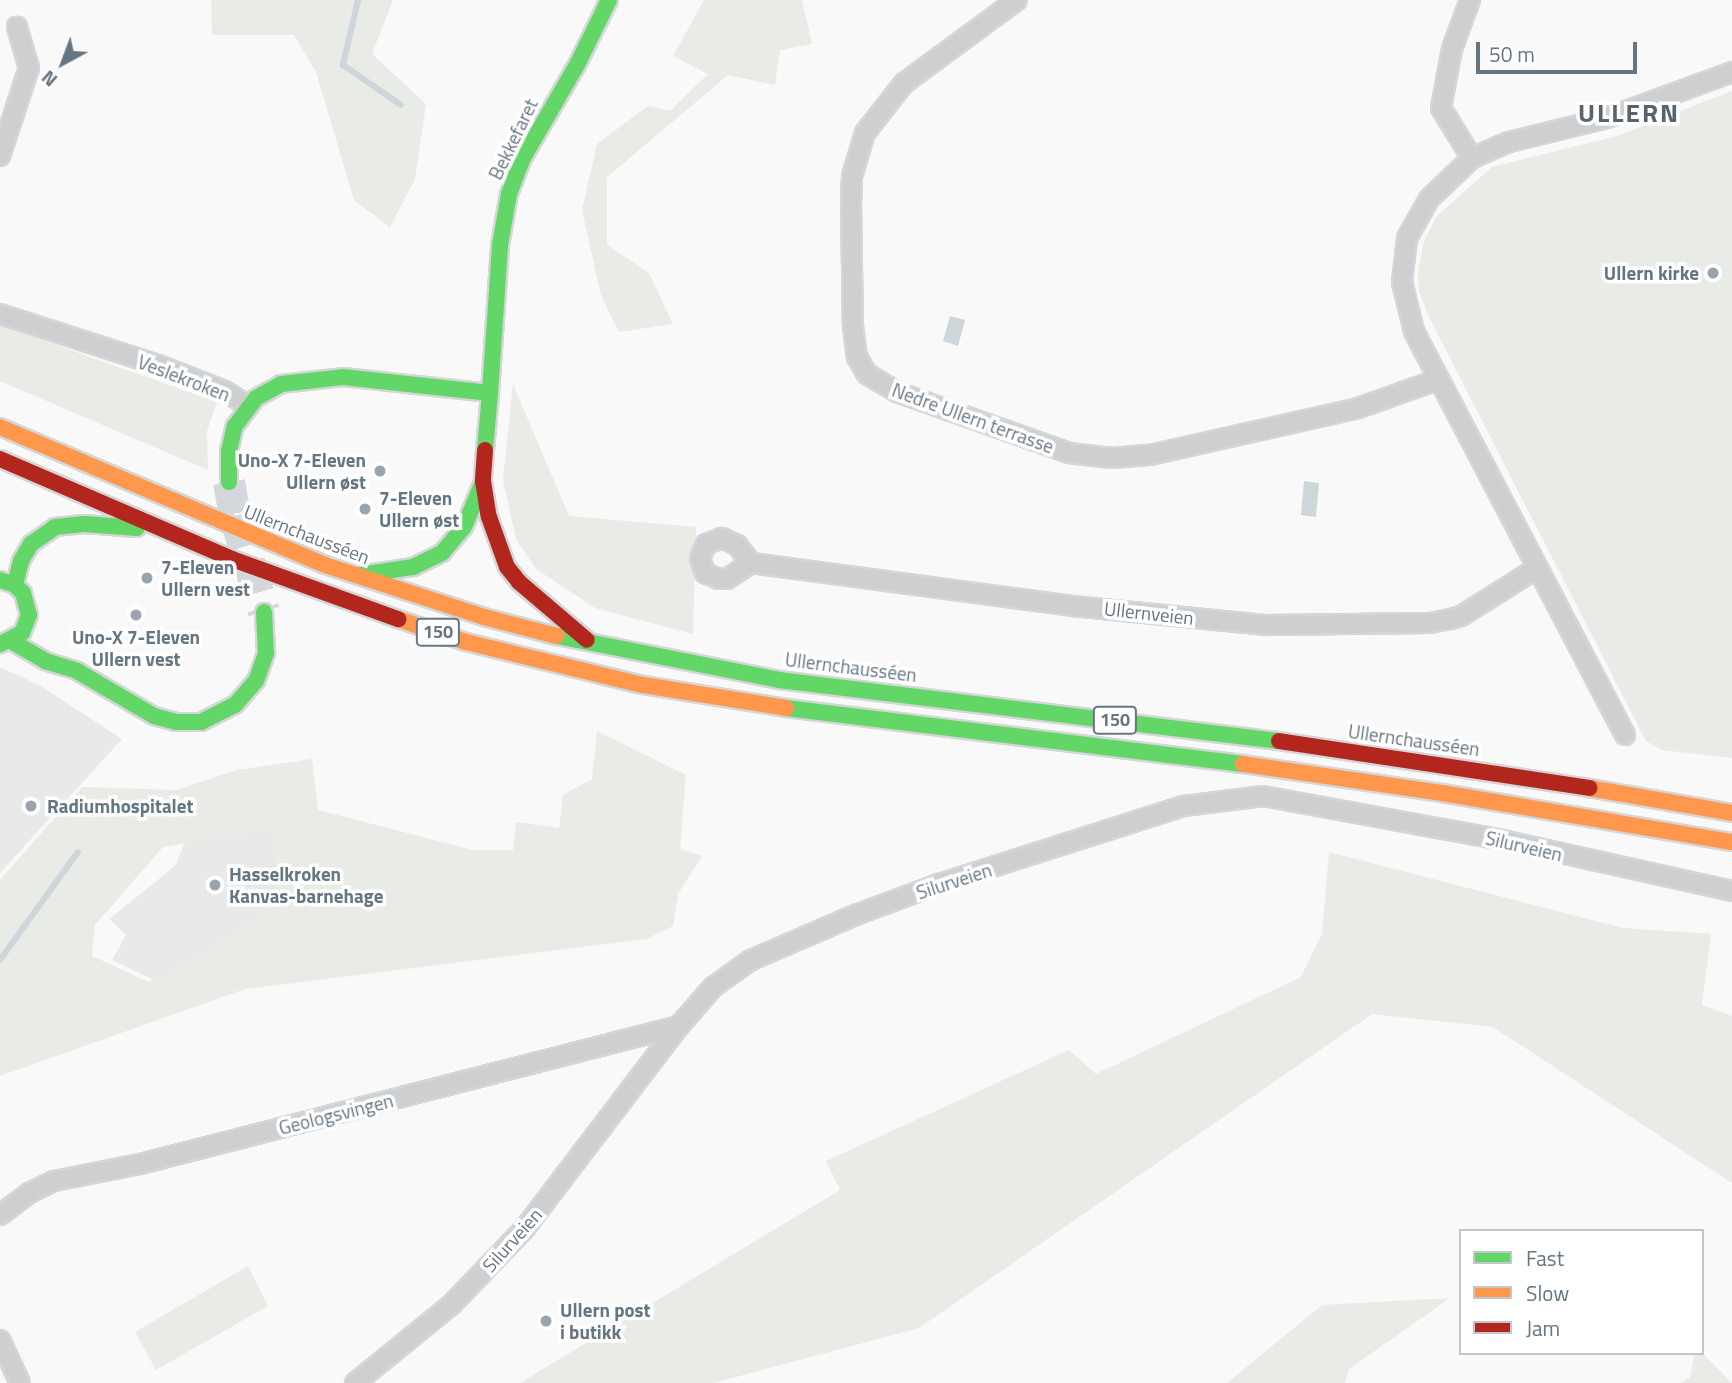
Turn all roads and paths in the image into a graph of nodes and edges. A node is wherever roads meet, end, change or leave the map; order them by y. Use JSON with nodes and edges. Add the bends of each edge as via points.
{"nodes":[{"id":1,"x":609,"y":0,"type":"edge"},
{"id":2,"x":1017,"y":0,"type":"edge"},
{"id":3,"x":1470,"y":0,"type":"edge"},
{"id":4,"x":17,"y":27,"type":"dead end"},
{"id":5,"x":1732,"y":72,"type":"edge"},
{"id":6,"x":0,"y":156,"type":"edge"},
{"id":7,"x":1472,"y":159,"type":"junction"},
{"id":8,"x":0,"y":314,"type":"edge"},
{"id":9,"x":1437,"y":380,"type":"junction"},
{"id":10,"x":490,"y":393,"type":"junction"},
{"id":11,"x":248,"y":406,"type":"junction"},
{"id":12,"x":0,"y":427,"type":"edge"},
{"id":13,"x":0,"y":459,"type":"edge"},
{"id":14,"x":483,"y":481,"type":"junction"},
{"id":15,"x":229,"y":482,"type":"tunnel mouth"},
{"id":16,"x":164,"y":531,"type":"junction"},
{"id":17,"x":751,"y":563,"type":"dead end"},
{"id":18,"x":1536,"y":569,"type":"junction"},
{"id":19,"x":354,"y":575,"type":"junction"},
{"id":20,"x":7,"y":582,"type":"edge"},
{"id":21,"x":264,"y":612,"type":"tunnel mouth"},
{"id":22,"x":29,"y":615,"type":"junction"},
{"id":23,"x":42,"y":631,"type":"dead end"},
{"id":24,"x":6,"y":642,"type":"edge"},
{"id":25,"x":594,"y":646,"type":"junction"},
{"id":26,"x":64,"y":651,"type":"dead end"},
{"id":27,"x":77,"y":671,"type":"junction"},
{"id":28,"x":1625,"y":735,"type":"dead end"},
{"id":29,"x":1548,"y":781,"type":"junction"},
{"id":30,"x":1706,"y":791,"type":"dead end"},
{"id":31,"x":1732,"y":813,"type":"edge"},
{"id":32,"x":1732,"y":842,"type":"edge"},
{"id":33,"x":1732,"y":891,"type":"edge"},
{"id":34,"x":679,"y":1026,"type":"junction"},
{"id":35,"x":0,"y":1215,"type":"edge"},
{"id":36,"x":0,"y":1340,"type":"edge"},
{"id":37,"x":20,"y":1383,"type":"edge"},
{"id":38,"x":355,"y":1383,"type":"edge"}],
"edges":[{"from":1,"to":10,"type":"main road","name":"Bekkefaret","via":[[523,158],[509,194],[500,245]]},
{"from":2,"to":9,"type":"street","name":"Nedre Ullern terrasse","via":[[904,83],[862,139],[852,176],[853,321],[856,357],[867,374],[897,392],[1069,453],[1112,457],[1163,453],[1358,408]]},
{"from":3,"to":7,"type":"street","via":[[1452,49],[1441,108]]},
{"from":4,"to":6,"type":"street","via":[[29,68]]},
{"from":5,"to":7,"type":"street","via":[[1607,118],[1509,142]]},
{"from":7,"to":9,"type":"street","via":[[1429,199],[1407,238],[1402,282],[1414,331]]},
{"from":8,"to":11,"type":"street","name":"Veslekroken","via":[[158,365],[225,391]]},
{"from":9,"to":18,"type":"street"},
{"from":10,"to":11,"type":"main road","name":"Veslekroken","via":[[327,376],[281,384]]},
{"from":10,"to":14,"type":"main road","number":"150"},
{"from":11,"to":15,"type":"main road","via":[[231,438]]},
{"from":12,"to":19,"type":"main road","name":"Ullernchausséen","number":"150","via":[[236,530]]},
{"from":13,"to":16,"type":"main road","number":"150"},
{"from":14,"to":19,"type":"main road","number":"150","via":[[464,527],[442,553],[413,567]]},
{"from":14,"to":25,"type":"main road","number":"150","via":[[489,517],[507,567],[530,593]]},
{"from":16,"to":20,"type":"main road","number":"150","via":[[84,524],[55,527],[31,544]]},
{"from":16,"to":32,"type":"main road","number":"150","via":[[327,595],[466,642],[685,694],[1192,757]]},
{"from":17,"to":18,"type":"street","name":"Ullernveien","via":[[1072,606],[1267,625],[1430,623],[1461,617]]},
{"from":18,"to":28,"type":"street"},
{"from":19,"to":25,"type":"main road","name":"Ullernchausséen","number":"150"},
{"from":20,"to":22,"type":"main road","via":[[29,603]]},
{"from":21,"to":27,"type":"main road","via":[[267,640],[261,671],[235,705],[210,719],[186,723],[154,716]]},
{"from":22,"to":23,"type":"main road"},
{"from":22,"to":24,"type":"main road","via":[[22,633]]},
{"from":24,"to":27,"type":"main road"},
{"from":25,"to":29,"type":"main road","name":"Ullernchausséen","number":"150","via":[[779,680],[1196,729]]},
{"from":26,"to":27,"type":"main road"},
{"from":29,"to":30,"type":"main road"},
{"from":29,"to":31,"type":"main road","name":"Ullernchausséen","number":"150"},
{"from":33,"to":34,"type":"street","name":"Silurveien","via":[[1358,811],[1263,796],[1212,800],[939,884],[815,931],[733,971]]},
{"from":34,"to":35,"type":"street","name":"Geologsvingen","via":[[140,1164],[54,1181]]},
{"from":34,"to":38,"type":"street","name":"Silurveien","via":[[525,1228],[451,1305]]},
{"from":36,"to":37,"type":"street"}]}
